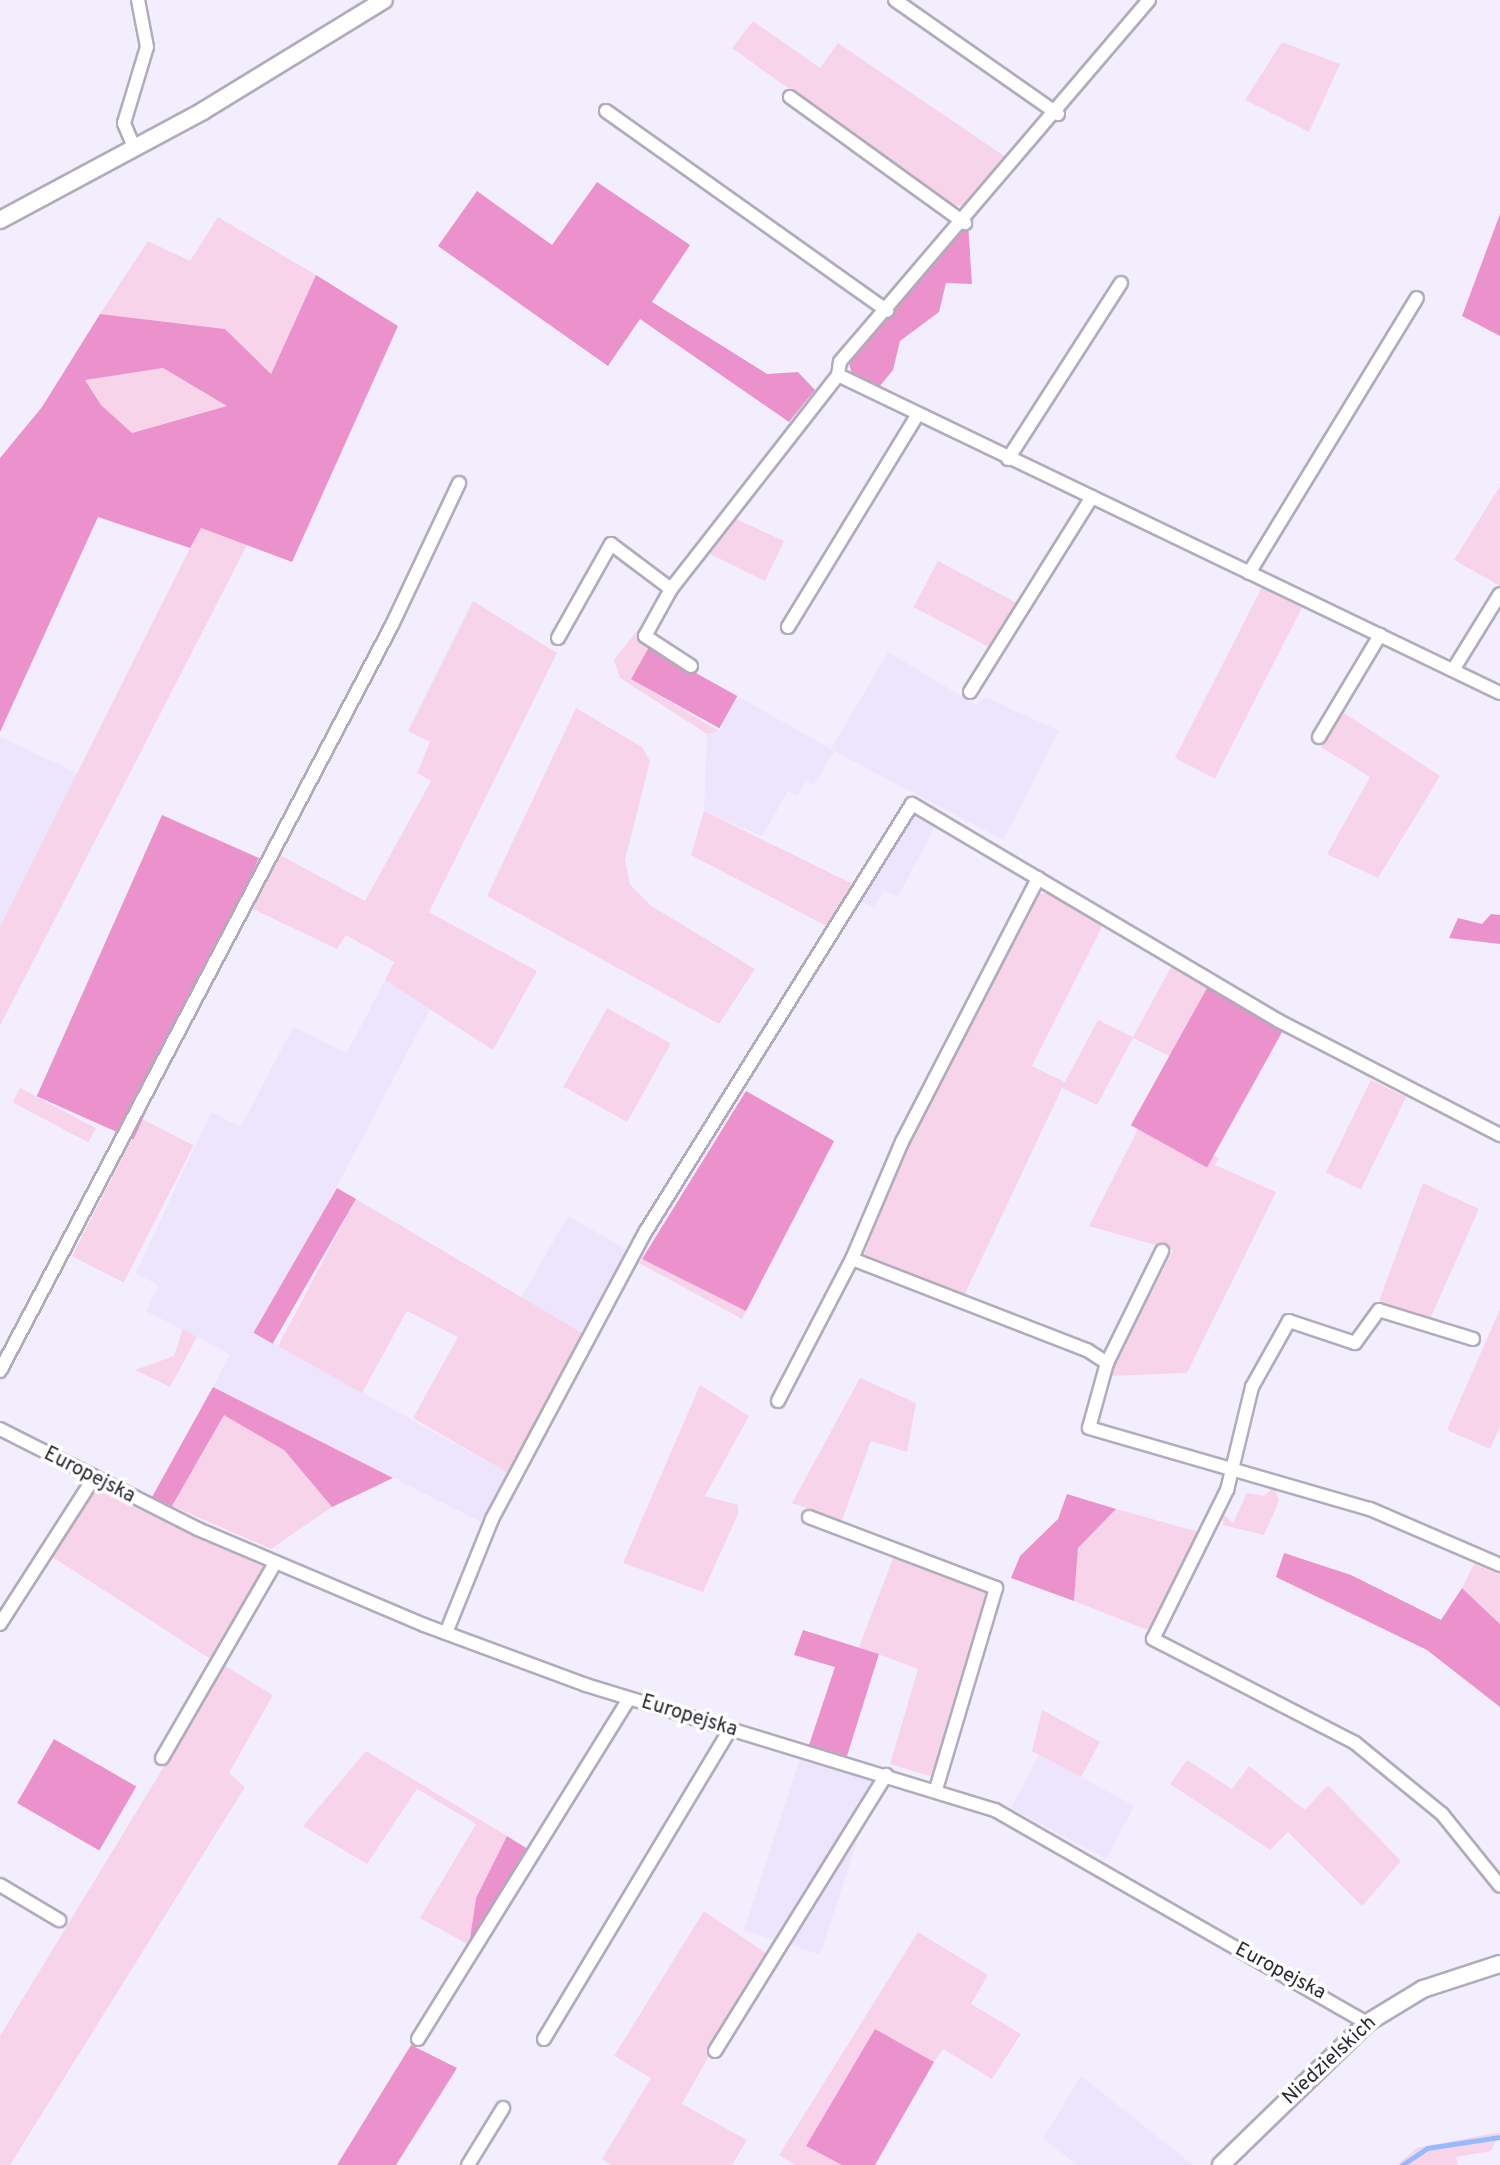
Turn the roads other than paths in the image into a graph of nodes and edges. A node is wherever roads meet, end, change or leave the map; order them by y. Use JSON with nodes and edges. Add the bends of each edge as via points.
{"nodes":[{"id":1,"x":138,"y":0,"type":"edge"},
{"id":2,"x":384,"y":0,"type":"edge"},
{"id":3,"x":895,"y":0,"type":"edge"},
{"id":4,"x":1149,"y":0,"type":"edge"},
{"id":5,"x":790,"y":97,"type":"dead end"},
{"id":6,"x":606,"y":111,"type":"dead end"},
{"id":7,"x":1058,"y":114,"type":"junction"},
{"id":8,"x":134,"y":147,"type":"junction"},
{"id":9,"x":0,"y":220,"type":"edge"},
{"id":10,"x":965,"y":223,"type":"junction"},
{"id":11,"x":1121,"y":283,"type":"dead end"},
{"id":12,"x":1417,"y":298,"type":"dead end"},
{"id":13,"x":887,"y":311,"type":"junction"},
{"id":14,"x":838,"y":375,"type":"junction"},
{"id":15,"x":917,"y":416,"type":"junction"},
{"id":16,"x":1008,"y":459,"type":"junction"},
{"id":17,"x":459,"y":483,"type":"dead end"},
{"id":18,"x":1092,"y":497,"type":"junction"},
{"id":19,"x":1249,"y":573,"type":"junction"},
{"id":20,"x":671,"y":589,"type":"junction"},
{"id":21,"x":1500,"y":594,"type":"edge"},
{"id":22,"x":788,"y":627,"type":"dead end"},
{"id":23,"x":1380,"y":635,"type":"junction"},
{"id":24,"x":558,"y":638,"type":"dead end"},
{"id":25,"x":691,"y":666,"type":"dead end"},
{"id":26,"x":1453,"y":670,"type":"junction"},
{"id":27,"x":970,"y":692,"type":"dead end"},
{"id":28,"x":1500,"y":693,"type":"edge"},
{"id":29,"x":1319,"y":737,"type":"dead end"},
{"id":30,"x":1038,"y":878,"type":"junction"},
{"id":31,"x":1500,"y":1135,"type":"edge"},
{"id":32,"x":1162,"y":1251,"type":"dead end"},
{"id":33,"x":852,"y":1259,"type":"junction"},
{"id":34,"x":1473,"y":1339,"type":"dead end"},
{"id":35,"x":1107,"y":1363,"type":"junction"},
{"id":36,"x":0,"y":1371,"type":"edge"},
{"id":37,"x":778,"y":1401,"type":"dead end"},
{"id":38,"x":0,"y":1429,"type":"edge"},
{"id":39,"x":1231,"y":1467,"type":"junction"},
{"id":40,"x":93,"y":1479,"type":"junction"},
{"id":41,"x":809,"y":1517,"type":"dead end"},
{"id":42,"x":275,"y":1563,"type":"junction"},
{"id":43,"x":1500,"y":1565,"type":"edge"},
{"id":44,"x":0,"y":1624,"type":"edge"},
{"id":45,"x":446,"y":1633,"type":"junction"},
{"id":46,"x":629,"y":1699,"type":"junction"},
{"id":47,"x":730,"y":1730,"type":"junction"},
{"id":48,"x":162,"y":1758,"type":"dead end"},
{"id":49,"x":886,"y":1775,"type":"junction"},
{"id":50,"x":936,"y":1789,"type":"junction"},
{"id":51,"x":0,"y":1885,"type":"edge"},
{"id":52,"x":1500,"y":1886,"type":"edge"},
{"id":53,"x":59,"y":1920,"type":"dead end"},
{"id":54,"x":1500,"y":1964,"type":"edge"},
{"id":55,"x":1367,"y":2023,"type":"junction"},
{"id":56,"x":418,"y":2039,"type":"dead end"},
{"id":57,"x":544,"y":2039,"type":"dead end"},
{"id":58,"x":715,"y":2051,"type":"dead end"},
{"id":59,"x":503,"y":2108,"type":"dead end"},
{"id":60,"x":468,"y":2165,"type":"edge"},
{"id":61,"x":1221,"y":2165,"type":"edge"}],
"edges":[{"from":1,"to":8,"type":"street","via":[[147,47],[124,123]]},
{"from":2,"to":8,"type":"street"},
{"from":3,"to":7,"type":"street"},
{"from":4,"to":7,"type":"street"},
{"from":5,"to":10,"type":"street"},
{"from":6,"to":13,"type":"street"},
{"from":7,"to":10,"type":"street"},
{"from":8,"to":9,"type":"street"},
{"from":10,"to":13,"type":"street"},
{"from":11,"to":16,"type":"street"},
{"from":12,"to":19,"type":"street"},
{"from":13,"to":14,"type":"street","via":[[840,362]]},
{"from":14,"to":15,"type":"street"},
{"from":14,"to":20,"type":"street"},
{"from":15,"to":16,"type":"street"},
{"from":15,"to":22,"type":"street"},
{"from":16,"to":18,"type":"street"},
{"from":17,"to":36,"type":"street","via":[[392,625]]},
{"from":18,"to":19,"type":"street"},
{"from":18,"to":27,"type":"street"},
{"from":19,"to":23,"type":"street"},
{"from":20,"to":24,"type":"street","via":[[611,544]]},
{"from":20,"to":25,"type":"street","via":[[645,636]]},
{"from":21,"to":26,"type":"street"},
{"from":23,"to":26,"type":"street"},
{"from":23,"to":29,"type":"street"},
{"from":26,"to":28,"type":"street"},
{"from":30,"to":31,"type":"street","via":[[1279,1021]]},
{"from":30,"to":33,"type":"street","via":[[902,1142]]},
{"from":30,"to":45,"type":"street","via":[[912,804],[646,1231],[492,1519]]},
{"from":32,"to":35,"type":"street"},
{"from":33,"to":35,"type":"street","via":[[1087,1350]]},
{"from":33,"to":37,"type":"street"},
{"from":34,"to":39,"type":"street","via":[[1379,1310],[1355,1343],[1289,1321],[1252,1387]]},
{"from":35,"to":39,"type":"street","via":[[1089,1428]]},
{"from":38,"to":40,"type":"street","name":"Europejska"},
{"from":39,"to":43,"type":"street","via":[[1370,1509]]},
{"from":39,"to":52,"type":"street","via":[[1227,1490],[1153,1639],[1283,1702],[1365,1751],[1442,1814]]},
{"from":40,"to":42,"type":"street","name":"Europejska"},
{"from":40,"to":44,"type":"street"},
{"from":41,"to":50,"type":"street","via":[[996,1588]]},
{"from":42,"to":45,"type":"street","name":"Europejska"},
{"from":42,"to":48,"type":"street"},
{"from":45,"to":46,"type":"street","name":"Europejska"},
{"from":46,"to":47,"type":"street","name":"Europejska"},
{"from":46,"to":56,"type":"street"},
{"from":47,"to":49,"type":"street","name":"Europejska"},
{"from":47,"to":57,"type":"street"},
{"from":49,"to":50,"type":"street","name":"Europejska"},
{"from":49,"to":58,"type":"street"},
{"from":50,"to":55,"type":"street","name":"Europejska","via":[[1014,1819]]},
{"from":51,"to":53,"type":"street"},
{"from":54,"to":55,"type":"street","name":"Niedzielskich","via":[[1423,1989]]},
{"from":55,"to":61,"type":"street","name":"Niedzielskich"},
{"from":59,"to":60,"type":"street"}]}
